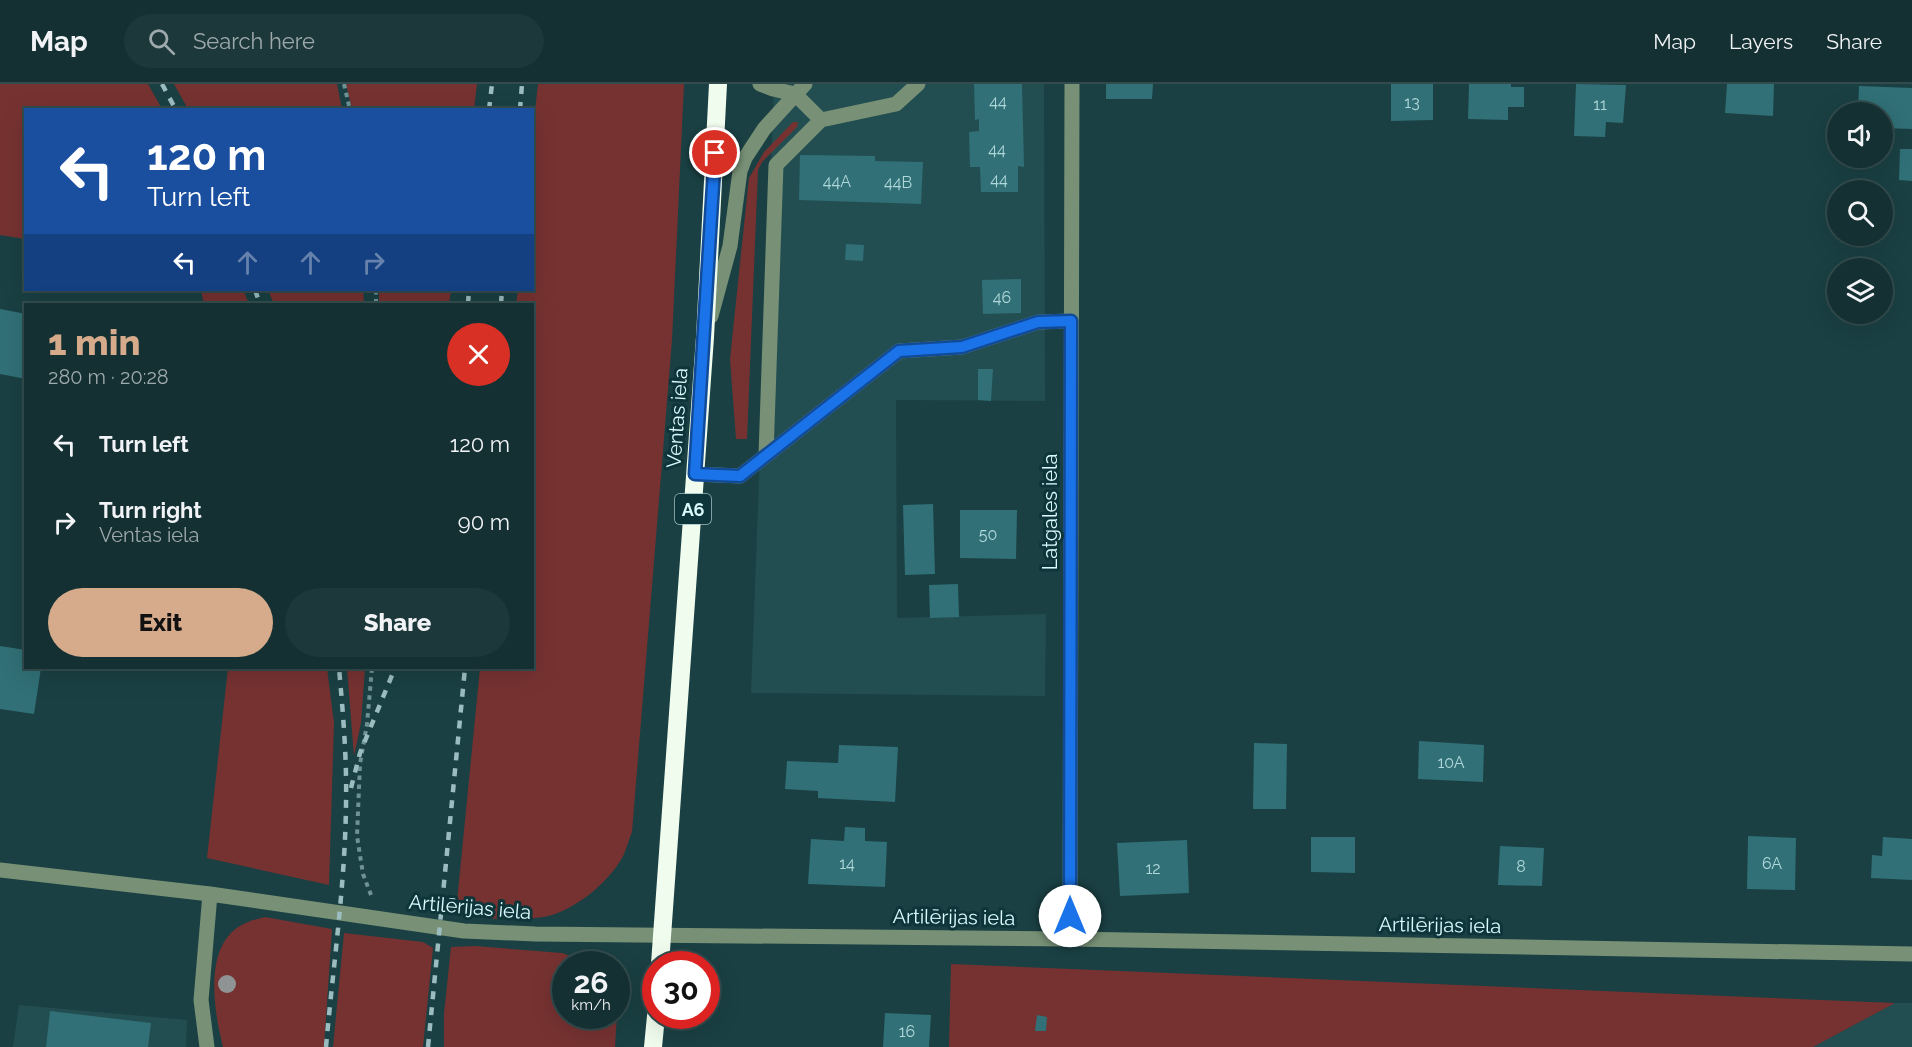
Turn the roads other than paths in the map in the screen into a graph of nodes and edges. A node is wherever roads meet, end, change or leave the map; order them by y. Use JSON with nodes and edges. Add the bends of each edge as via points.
{"nodes":[{"id":1,"x":718,"y":84,"type":"edge"},
{"id":2,"x":760,"y":84,"type":"edge"},
{"id":3,"x":918,"y":84,"type":"edge"},
{"id":4,"x":1072,"y":84,"type":"edge"},
{"id":5,"x":800,"y":89,"type":"edge"},
{"id":6,"x":821,"y":120,"type":"junction"},
{"id":7,"x":1071,"y":321,"type":"junction"},
{"id":8,"x":705,"y":338,"type":"junction"},
{"id":9,"x":766,"y":455,"type":"junction"},
{"id":10,"x":695,"y":474,"type":"junction"},
{"id":11,"x":0,"y":870,"type":"edge"},
{"id":12,"x":210,"y":894,"type":"junction"},
{"id":13,"x":663,"y":934,"type":"junction"},
{"id":14,"x":1070,"y":939,"type":"junction"},
{"id":15,"x":661,"y":951,"type":"edge"},
{"id":16,"x":1912,"y":954,"type":"edge"},
{"id":17,"x":655,"y":1029,"type":"edge"},
{"id":18,"x":207,"y":1047,"type":"edge"},
{"id":19,"x":653,"y":1047,"type":"edge"}],
"edges":[{"from":1,"to":8,"type":"highway","name":"Ventas iela","number":"A6"},
{"from":2,"to":5,"type":"street","via":[[773,90]]},
{"from":3,"to":6,"type":"street","via":[[896,104]]},
{"from":4,"to":7,"type":"street","name":"Latgales iela"},
{"from":5,"to":6,"type":"street"},
{"from":5,"to":8,"type":"street","via":[[750,149],[740,171],[730,246]]},
{"from":6,"to":9,"type":"street","via":[[776,165]]},
{"from":7,"to":9,"type":"street","via":[[1038,322],[962,347],[899,351]]},
{"from":7,"to":14,"type":"street","name":"Latgales iela"},
{"from":8,"to":10,"type":"highway","name":"Ventas iela","number":"A6"},
{"from":9,"to":10,"type":"street","via":[[740,476]]},
{"from":10,"to":13,"type":"highway","name":"Ventas iela","number":"A6"},
{"from":11,"to":12,"type":"street","name":"Artilērijas iela"},
{"from":12,"to":13,"type":"street","name":"Artilērijas iela","via":[[464,931]]},
{"from":12,"to":18,"type":"street","via":[[201,1000]]},
{"from":13,"to":14,"type":"street","name":"Artilērijas iela"},
{"from":13,"to":15,"type":"highway","number":"A6"},
{"from":14,"to":16,"type":"street","name":"Artilērijas iela"},
{"from":17,"to":19,"type":"highway"}]}
